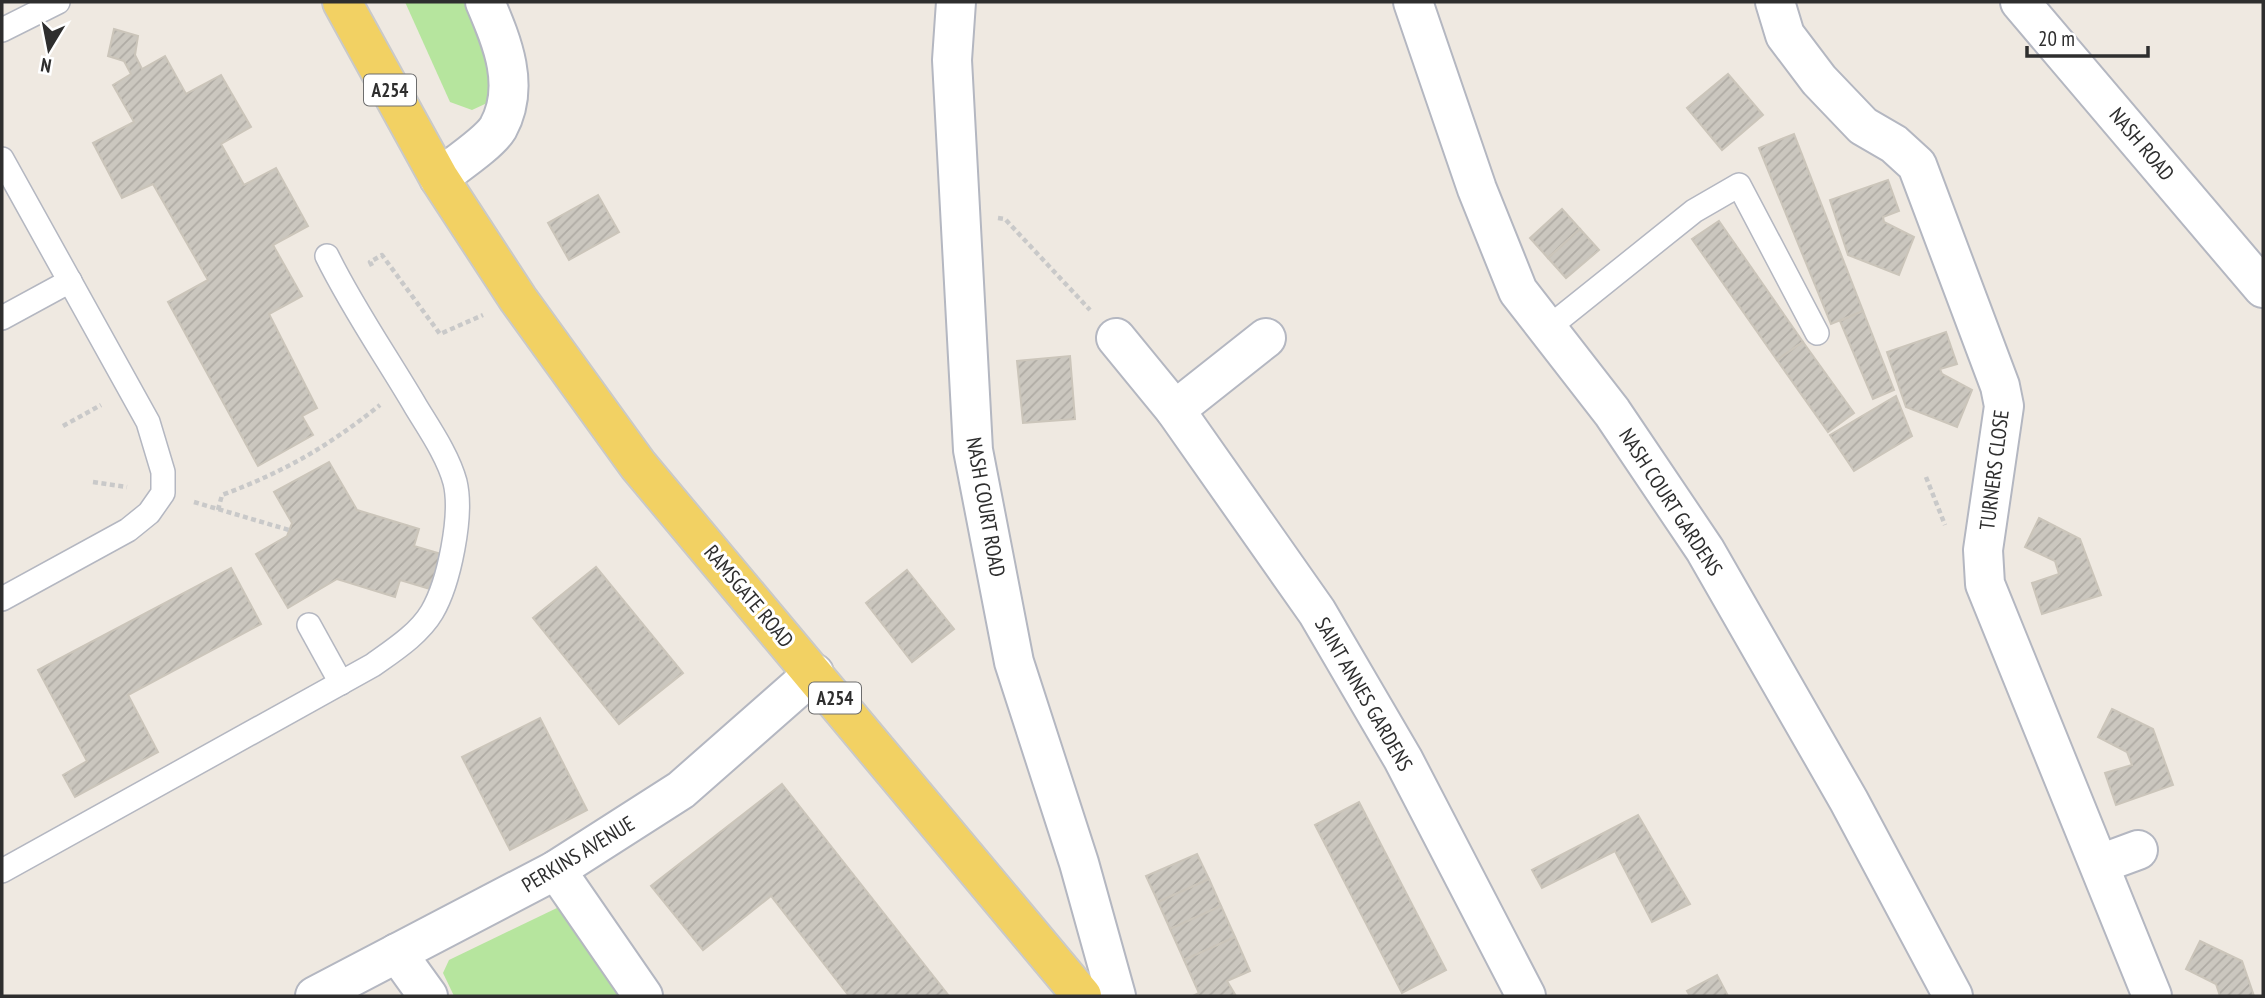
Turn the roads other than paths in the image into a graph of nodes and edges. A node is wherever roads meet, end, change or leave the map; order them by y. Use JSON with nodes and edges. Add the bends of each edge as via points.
{"nodes":[{"id":1,"x":58,"y":2,"type":"edge"},
{"id":2,"x":342,"y":2,"type":"edge"},
{"id":3,"x":485,"y":2,"type":"edge"},
{"id":4,"x":956,"y":2,"type":"edge"},
{"id":5,"x":1413,"y":2,"type":"edge"},
{"id":6,"x":1775,"y":2,"type":"edge"},
{"id":7,"x":2020,"y":2,"type":"edge"},
{"id":8,"x":4,"y":24,"type":"edge"},
{"id":9,"x":2,"y":159,"type":"edge"},
{"id":10,"x":439,"y":178,"type":"junction"},
{"id":11,"x":327,"y":256,"type":"dead end"},
{"id":12,"x":70,"y":281,"type":"junction"},
{"id":13,"x":2263,"y":288,"type":"edge"},
{"id":14,"x":2,"y":318,"type":"edge"},
{"id":15,"x":1548,"y":328,"type":"junction"},
{"id":16,"x":1818,"y":333,"type":"dead end"},
{"id":17,"x":1116,"y":338,"type":"road end"},
{"id":18,"x":1266,"y":338,"type":"dead end"},
{"id":19,"x":1175,"y":410,"type":"junction"},
{"id":20,"x":2,"y":599,"type":"edge"},
{"id":21,"x":309,"y":625,"type":"dead end"},
{"id":22,"x":814,"y":673,"type":"junction"},
{"id":23,"x":341,"y":683,"type":"junction"},
{"id":24,"x":2138,"y":850,"type":"dead end"},
{"id":25,"x":2100,"y":864,"type":"junction"},
{"id":26,"x":556,"y":870,"type":"junction"},
{"id":27,"x":2,"y":872,"type":"edge"},
{"id":28,"x":397,"y":953,"type":"junction"},
{"id":29,"x":315,"y":996,"type":"edge"},
{"id":30,"x":428,"y":996,"type":"edge"},
{"id":31,"x":643,"y":996,"type":"edge"},
{"id":32,"x":1082,"y":996,"type":"edge"},
{"id":33,"x":1116,"y":996,"type":"edge"},
{"id":34,"x":1526,"y":996,"type":"edge"},
{"id":35,"x":1953,"y":996,"type":"edge"},
{"id":36,"x":2152,"y":996,"type":"edge"}],
"edges":[{"from":1,"to":8,"type":"lane"},
{"from":2,"to":10,"type":"main road","name":"RAMSGATE ROAD","number":"A254"},
{"from":3,"to":10,"type":"street","via":[[505,49],[510,90],[497,129]]},
{"from":4,"to":33,"type":"street","name":"NASH COURT ROAD","via":[[951,61],[973,450],[1011,648]]},
{"from":5,"to":15,"type":"street","name":"NASH COURT GARDENS","via":[[1477,189],[1518,291]]},
{"from":6,"to":25,"type":"street","name":"TURNERS CLOSE","via":[[1785,36],[1819,80],[1863,126],[1895,144],[1917,165],[1922,178],[2004,406],[1983,550],[1985,584]]},
{"from":7,"to":13,"type":"street","name":"NASH ROAD"},
{"from":9,"to":12,"type":"lane"},
{"from":10,"to":22,"type":"main road","name":"RAMSGATE ROAD","number":"A254","via":[[518,299],[638,465]]},
{"from":11,"to":23,"type":"lane","via":[[348,299],[435,437],[455,483],[455,529],[444,583],[432,613],[408,639]]},
{"from":12,"to":14,"type":"lane"},
{"from":12,"to":20,"type":"lane","via":[[155,444],[163,493],[149,513],[128,530]]},
{"from":15,"to":16,"type":"lane","via":[[1694,211],[1739,185]]},
{"from":15,"to":35,"type":"street","name":"NASH COURT GARDENS","via":[[1612,412],[1704,550],[1849,801]]},
{"from":17,"to":19,"type":"street","name":"SAINT ANNES GARDENS"},
{"from":18,"to":19,"type":"street"},
{"from":19,"to":34,"type":"street","name":"SAINT ANNES GARDENS","via":[[1317,612],[1403,759]]},
{"from":21,"to":23,"type":"lane"},
{"from":22,"to":26,"type":"street","name":"PERKINS AVENUE","via":[[681,790]]},
{"from":22,"to":32,"type":"main road","name":"RAMSGATE ROAD","number":"A254"},
{"from":23,"to":27,"type":"lane"},
{"from":24,"to":25,"type":"street"},
{"from":25,"to":36,"type":"street","name":"TURNERS CLOSE"},
{"from":26,"to":28,"type":"street","name":"PERKINS AVENUE"},
{"from":26,"to":31,"type":"street"},
{"from":28,"to":29,"type":"street","name":"PERKINS AVENUE"},
{"from":28,"to":30,"type":"street"}]}
